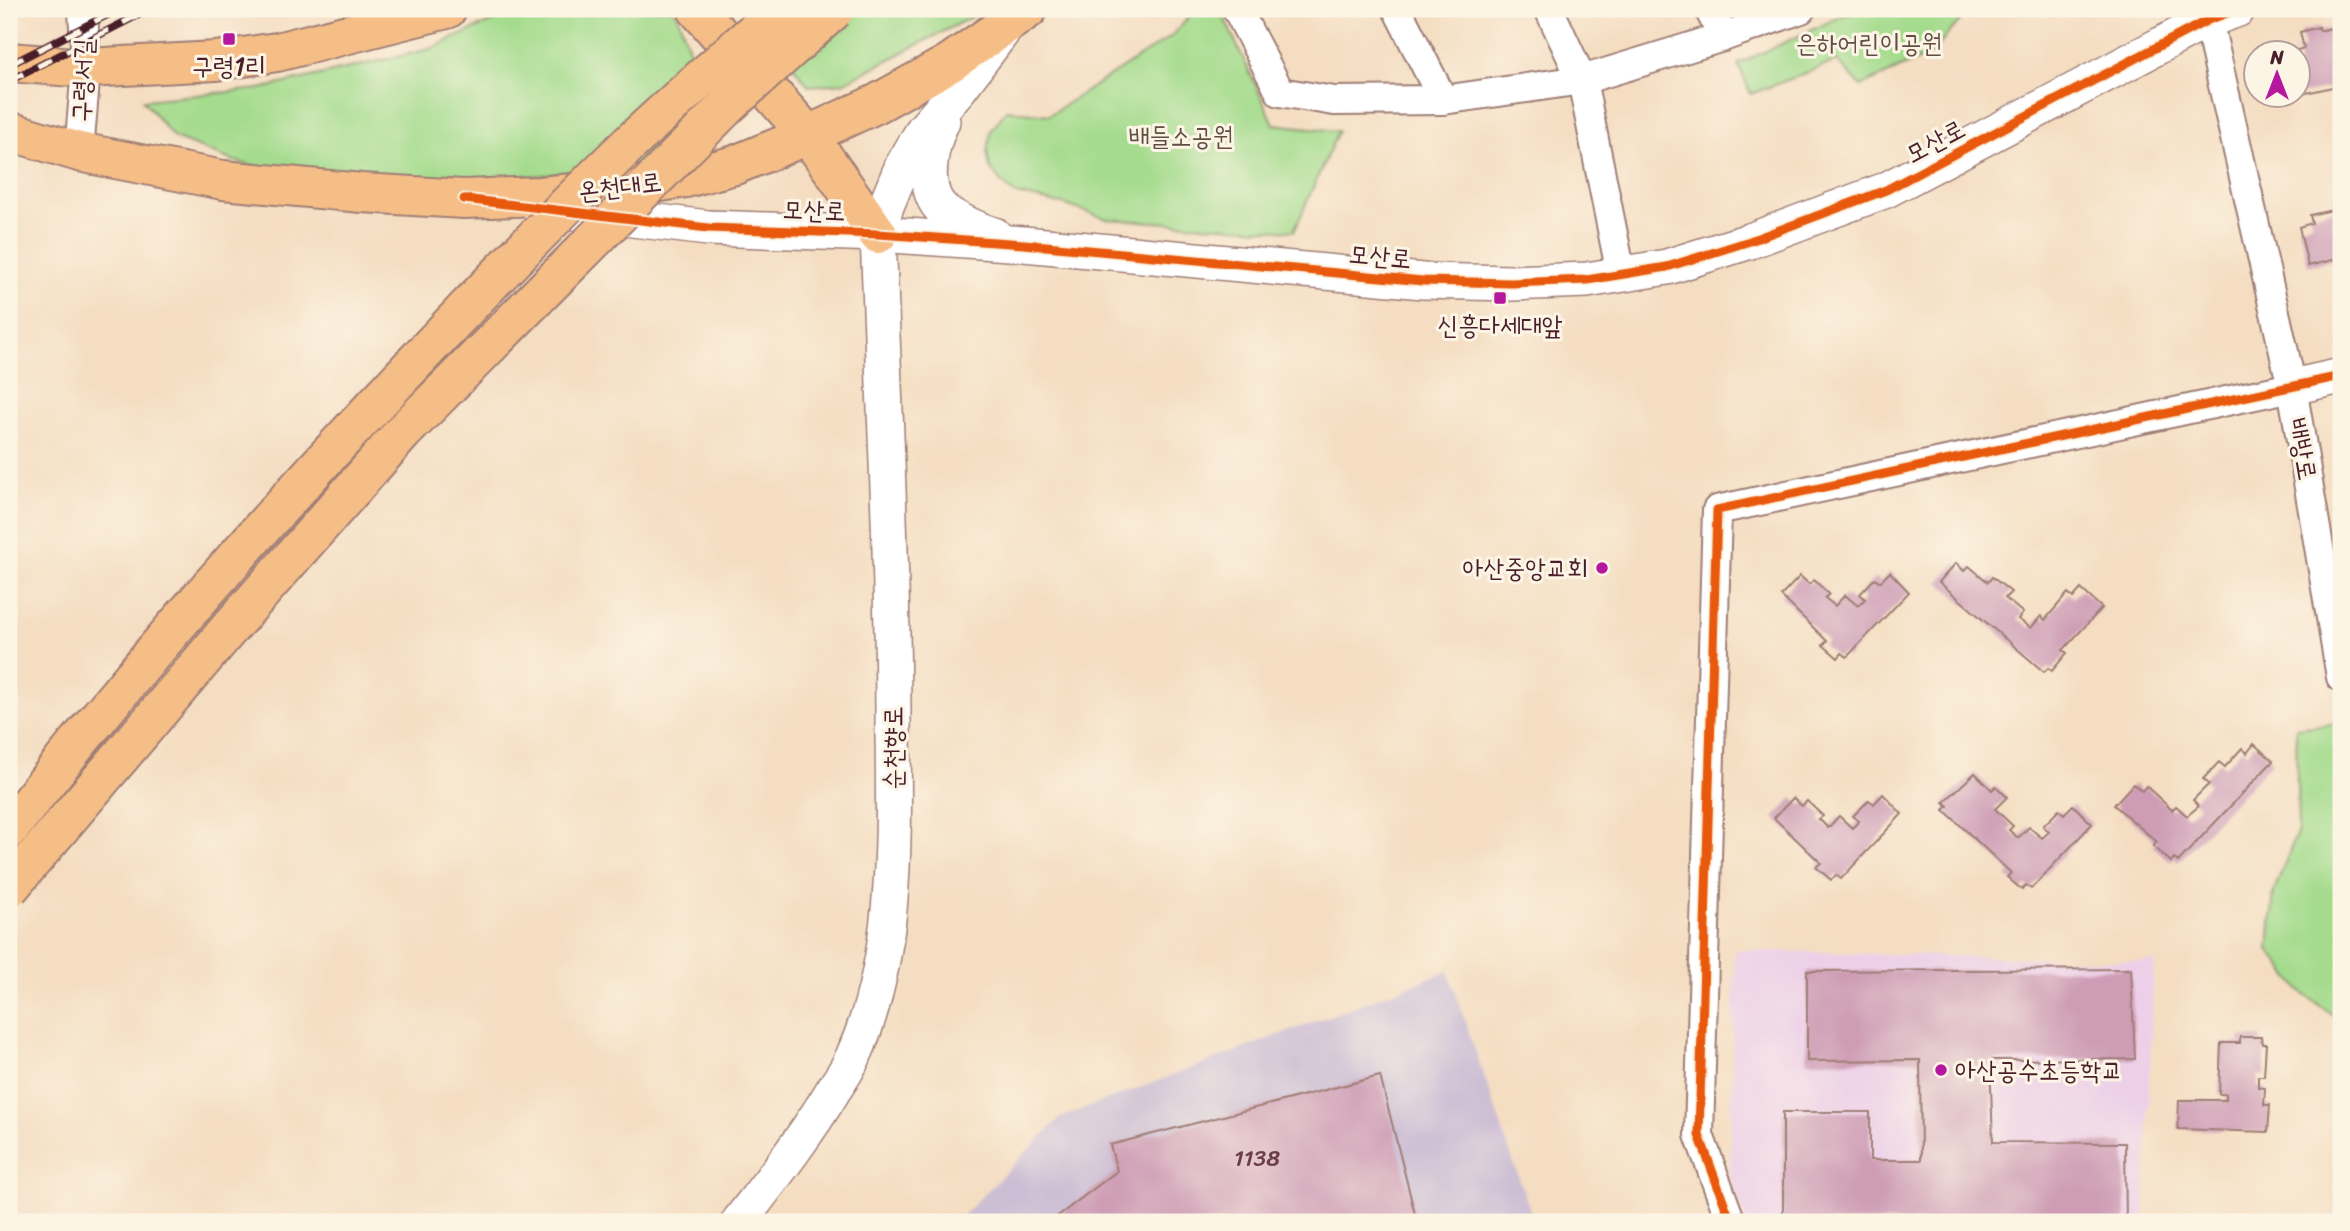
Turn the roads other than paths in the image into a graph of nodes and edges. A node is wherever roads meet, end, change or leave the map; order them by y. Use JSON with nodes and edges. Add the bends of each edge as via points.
{"nodes":[{"id":1,"x":83,"y":9,"type":"edge"},
{"id":2,"x":447,"y":9,"type":"edge"},
{"id":3,"x":697,"y":9,"type":"edge"},
{"id":4,"x":780,"y":9,"type":"edge"},
{"id":5,"x":835,"y":9,"type":"edge"},
{"id":6,"x":1237,"y":9,"type":"edge"},
{"id":7,"x":1397,"y":9,"type":"edge"},
{"id":8,"x":1549,"y":9,"type":"edge"},
{"id":9,"x":1709,"y":9,"type":"edge"},
{"id":10,"x":1801,"y":9,"type":"edge"},
{"id":11,"x":2216,"y":13,"type":"edge"},
{"id":12,"x":1018,"y":16,"type":"edge"},
{"id":13,"x":1723,"y":37,"type":"junction"},
{"id":14,"x":9,"y":62,"type":"edge"},
{"id":15,"x":86,"y":68,"type":"junction"},
{"id":16,"x":1583,"y":80,"type":"junction"},
{"id":17,"x":959,"y":89,"type":"junction"},
{"id":18,"x":1443,"y":100,"type":"junction"},
{"id":19,"x":9,"y":131,"type":"edge"},
{"id":20,"x":808,"y":135,"type":"junction"},
{"id":21,"x":79,"y":152,"type":"junction"},
{"id":22,"x":464,"y":199,"type":"junction"},
{"id":23,"x":878,"y":234,"type":"junction"},
{"id":24,"x":1024,"y":244,"type":"junction"},
{"id":25,"x":1621,"y":274,"type":"junction"},
{"id":26,"x":2341,"y":376,"type":"edge"},
{"id":27,"x":2292,"y":387,"type":"junction"},
{"id":28,"x":2341,"y":677,"type":"edge"},
{"id":29,"x":9,"y":830,"type":"edge"},
{"id":30,"x":9,"y":888,"type":"edge"},
{"id":31,"x":739,"y":1222,"type":"edge"},
{"id":32,"x":1731,"y":1222,"type":"edge"}],
"edges":[{"from":1,"to":15,"type":"street","name":"구령서길"},
{"from":2,"to":15,"type":"main road","via":[[277,52],[216,61]]},
{"from":3,"to":20,"type":"main road"},
{"from":4,"to":29,"type":"main road","bridge":true,"via":[[629,144],[491,280],[192,606]]},
{"from":5,"to":30,"type":"main road","bridge":true,"via":[[729,105],[403,432]]},
{"from":6,"to":18,"type":"street","via":[[1280,92],[1334,101]]},
{"from":7,"to":18,"type":"street"},
{"from":8,"to":16,"type":"street"},
{"from":9,"to":13,"type":"street"},
{"from":10,"to":13,"type":"street"},
{"from":11,"to":25,"type":"street","name":"모산로","via":[[1886,190],[1750,241],[1667,267]]},
{"from":11,"to":27,"type":"street","name":"배방로"},
{"from":12,"to":17,"type":"street"},
{"from":12,"to":20,"type":"main road","name":"온천대로","via":[[950,63]]},
{"from":13,"to":16,"type":"street"},
{"from":14,"to":15,"type":"main road"},
{"from":15,"to":21,"type":"street","name":"구령서길"},
{"from":16,"to":18,"type":"street"},
{"from":16,"to":25,"type":"street"},
{"from":17,"to":23,"type":"street","name":"순천향로","via":[[924,129],[903,165]]},
{"from":17,"to":24,"type":"street","via":[[940,126],[930,185],[940,207],[977,230]]},
{"from":19,"to":21,"type":"main road","name":"온천대로"},
{"from":20,"to":22,"type":"main road","name":"온천대로","via":[[735,165],[686,177],[617,189]]},
{"from":20,"to":23,"type":"main road"},
{"from":21,"to":22,"type":"main road","name":"온천대로","via":[[223,180]]},
{"from":22,"to":23,"type":"street","name":"모산로","via":[[708,228]]},
{"from":23,"to":24,"type":"street","name":"모산로"},
{"from":23,"to":31,"type":"street","name":"순천향로","via":[[892,636],[890,896],[883,955],[853,1059],[819,1115]]},
{"from":24,"to":25,"type":"street","name":"모산로","via":[[1423,281],[1512,283]]},
{"from":26,"to":27,"type":"street"},
{"from":27,"to":28,"type":"street","name":"배방로"},
{"from":27,"to":32,"type":"street","via":[[1717,510],[1699,1135]]}]}
